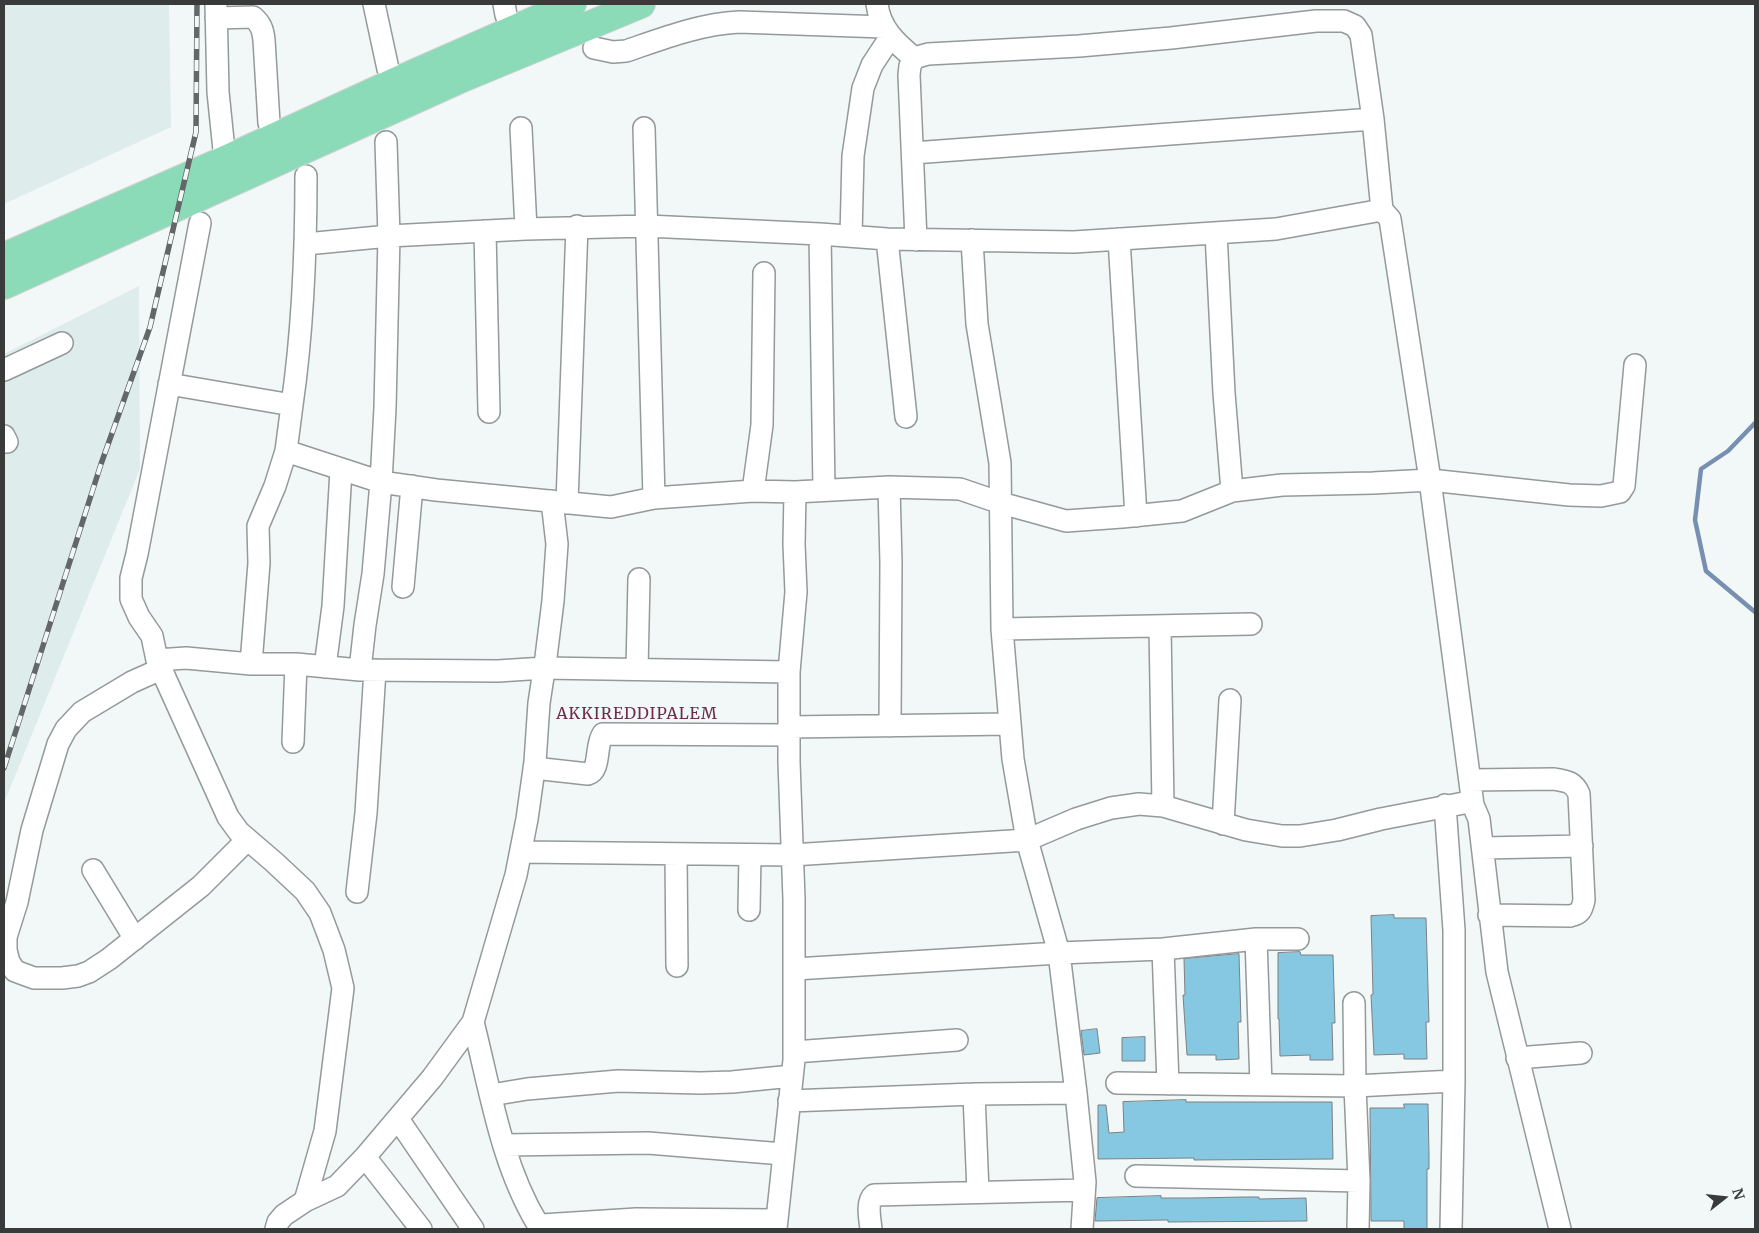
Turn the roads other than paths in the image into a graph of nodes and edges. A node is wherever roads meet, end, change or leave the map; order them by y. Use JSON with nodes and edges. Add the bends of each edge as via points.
{"nodes":[{"id":1,"x":374,"y":4,"type":"edge"},
{"id":2,"x":572,"y":4,"type":"edge"},
{"id":3,"x":641,"y":4,"type":"edge"},
{"id":4,"x":877,"y":4,"type":"edge"},
{"id":5,"x":216,"y":11,"type":"edge"},
{"id":6,"x":1317,"y":13,"type":"edge"},
{"id":7,"x":887,"y":32,"type":"junction"},
{"id":8,"x":594,"y":48,"type":"dead end"},
{"id":9,"x":914,"y":58,"type":"junction"},
{"id":10,"x":388,"y":69,"type":"dead end"},
{"id":11,"x":1373,"y":118,"type":"junction"},
{"id":12,"x":269,"y":123,"type":"dead end"},
{"id":13,"x":521,"y":128,"type":"dead end"},
{"id":14,"x":644,"y":128,"type":"dead end"},
{"id":15,"x":386,"y":142,"type":"dead end"},
{"id":16,"x":912,"y":152,"type":"junction"},
{"id":17,"x":225,"y":160,"type":"junction"},
{"id":18,"x":306,"y":176,"type":"dead end"},
{"id":19,"x":1382,"y":210,"type":"junction"},
{"id":20,"x":200,"y":223,"type":"dead end"},
{"id":21,"x":578,"y":226,"type":"junction"},
{"id":22,"x":647,"y":226,"type":"junction"},
{"id":23,"x":526,"y":229,"type":"junction"},
{"id":24,"x":485,"y":232,"type":"junction"},
{"id":25,"x":1216,"y":233,"type":"junction"},
{"id":26,"x":820,"y":234,"type":"junction"},
{"id":27,"x":389,"y":236,"type":"junction"},
{"id":28,"x":850,"y":236,"type":"junction"},
{"id":29,"x":887,"y":239,"type":"junction"},
{"id":30,"x":1119,"y":239,"type":"junction"},
{"id":31,"x":916,"y":240,"type":"junction"},
{"id":32,"x":972,"y":240,"type":"junction"},
{"id":33,"x":306,"y":244,"type":"junction"},
{"id":34,"x":4,"y":257,"type":"edge"},
{"id":35,"x":764,"y":273,"type":"dead end"},
{"id":36,"x":4,"y":285,"type":"edge"},
{"id":37,"x":62,"y":343,"type":"dead end"},
{"id":38,"x":1635,"y":366,"type":"dead end"},
{"id":39,"x":4,"y":370,"type":"edge"},
{"id":40,"x":170,"y":384,"type":"junction"},
{"id":41,"x":292,"y":405,"type":"junction"},
{"id":42,"x":489,"y":412,"type":"dead end"},
{"id":43,"x":906,"y":417,"type":"dead end"},
{"id":44,"x":286,"y":451,"type":"junction"},
{"id":45,"x":341,"y":470,"type":"junction"},
{"id":46,"x":1430,"y":480,"type":"junction"},
{"id":47,"x":381,"y":482,"type":"junction"},
{"id":48,"x":412,"y":486,"type":"junction"},
{"id":49,"x":889,"y":487,"type":"junction"},
{"id":50,"x":753,"y":490,"type":"junction"},
{"id":51,"x":824,"y":490,"type":"junction"},
{"id":52,"x":1232,"y":491,"type":"junction"},
{"id":53,"x":795,"y":492,"type":"junction"},
{"id":54,"x":654,"y":498,"type":"junction"},
{"id":55,"x":559,"y":502,"type":"junction"},
{"id":56,"x":1001,"y":503,"type":"junction"},
{"id":57,"x":1136,"y":516,"type":"junction"},
{"id":58,"x":639,"y":579,"type":"dead end"},
{"id":59,"x":403,"y":587,"type":"dead end"},
{"id":60,"x":1251,"y":624,"type":"dead end"},
{"id":61,"x":1160,"y":626,"type":"junction"},
{"id":62,"x":1002,"y":629,"type":"junction"},
{"id":63,"x":251,"y":664,"type":"junction"},
{"id":64,"x":296,"y":664,"type":"junction"},
{"id":65,"x":159,"y":665,"type":"junction"},
{"id":66,"x":325,"y":667,"type":"junction"},
{"id":67,"x":544,"y":668,"type":"junction"},
{"id":68,"x":637,"y":669,"type":"junction"},
{"id":69,"x":367,"y":670,"type":"junction"},
{"id":70,"x":789,"y":672,"type":"junction"},
{"id":71,"x":1230,"y":700,"type":"dead end"},
{"id":72,"x":1010,"y":724,"type":"junction"},
{"id":73,"x":890,"y":726,"type":"junction"},
{"id":74,"x":789,"y":731,"type":"junction"},
{"id":75,"x":293,"y":742,"type":"dead end"},
{"id":76,"x":534,"y":768,"type":"junction"},
{"id":77,"x":1470,"y":780,"type":"junction"},
{"id":78,"x":1445,"y":805,"type":"junction"},
{"id":79,"x":1473,"y":805,"type":"junction"},
{"id":80,"x":1163,"y":806,"type":"junction"},
{"id":81,"x":1223,"y":824,"type":"junction"},
{"id":82,"x":247,"y":840,"type":"junction"},
{"id":83,"x":1027,"y":840,"type":"junction"},
{"id":84,"x":1582,"y":846,"type":"junction"},
{"id":85,"x":1482,"y":848,"type":"junction"},
{"id":86,"x":521,"y":852,"type":"junction"},
{"id":87,"x":676,"y":854,"type":"junction"},
{"id":88,"x":750,"y":854,"type":"junction"},
{"id":89,"x":792,"y":855,"type":"junction"},
{"id":90,"x":92,"y":870,"type":"dead end"},
{"id":91,"x":358,"y":892,"type":"dead end"},
{"id":92,"x":749,"y":910,"type":"dead end"},
{"id":93,"x":1489,"y":915,"type":"junction"},
{"id":94,"x":135,"y":939,"type":"junction"},
{"id":95,"x":1256,"y":939,"type":"junction"},
{"id":96,"x":1298,"y":939,"type":"dead end"},
{"id":97,"x":1162,"y":949,"type":"junction"},
{"id":98,"x":1059,"y":953,"type":"junction"},
{"id":99,"x":677,"y":966,"type":"dead end"},
{"id":100,"x":795,"y":969,"type":"junction"},
{"id":101,"x":1354,"y":1003,"type":"dead end"},
{"id":102,"x":473,"y":1022,"type":"junction"},
{"id":103,"x":957,"y":1040,"type":"dead end"},
{"id":104,"x":794,"y":1052,"type":"junction"},
{"id":105,"x":1581,"y":1053,"type":"dead end"},
{"id":106,"x":1517,"y":1058,"type":"junction"},
{"id":107,"x":792,"y":1076,"type":"junction"},
{"id":108,"x":1454,"y":1081,"type":"junction"},
{"id":109,"x":1117,"y":1083,"type":"dead end"},
{"id":110,"x":1168,"y":1084,"type":"junction"},
{"id":111,"x":1261,"y":1084,"type":"junction"},
{"id":112,"x":1355,"y":1086,"type":"junction"},
{"id":113,"x":1076,"y":1093,"type":"junction"},
{"id":114,"x":974,"y":1094,"type":"junction"},
{"id":115,"x":491,"y":1095,"type":"junction"},
{"id":116,"x":789,"y":1101,"type":"junction"},
{"id":117,"x":398,"y":1119,"type":"junction"},
{"id":118,"x":504,"y":1145,"type":"junction"},
{"id":119,"x":783,"y":1154,"type":"junction"},
{"id":120,"x":365,"y":1157,"type":"junction"},
{"id":121,"x":1136,"y":1176,"type":"dead end"},
{"id":122,"x":1359,"y":1181,"type":"junction"},
{"id":123,"x":1084,"y":1190,"type":"junction"},
{"id":124,"x":978,"y":1192,"type":"junction"},
{"id":125,"x":305,"y":1201,"type":"junction"},
{"id":126,"x":776,"y":1225,"type":"edge"},
{"id":127,"x":538,"y":1226,"type":"edge"},
{"id":128,"x":276,"y":1229,"type":"edge"},
{"id":129,"x":421,"y":1229,"type":"edge"},
{"id":130,"x":473,"y":1229,"type":"edge"},
{"id":131,"x":870,"y":1229,"type":"edge"},
{"id":132,"x":1082,"y":1229,"type":"edge"},
{"id":133,"x":1358,"y":1229,"type":"edge"},
{"id":134,"x":1452,"y":1229,"type":"edge"},
{"id":135,"x":1560,"y":1229,"type":"edge"}],
"edges":[{"from":1,"to":10,"type":"street"},
{"from":2,"to":17,"type":"main road"},
{"from":3,"to":36,"type":"main road","via":[[460,79]]},
{"from":4,"to":7,"type":"street"},
{"from":5,"to":12,"type":"street","via":[[254,17],[262,28]]},
{"from":5,"to":17,"type":"street","via":[[218,92]]},
{"from":6,"to":9,"type":"street","via":[[1171,38],[928,54]]},
{"from":6,"to":11,"type":"street","via":[[1355,26],[1361,35]]},
{"from":7,"to":8,"type":"street","via":[[720,23],[626,51]]},
{"from":7,"to":9,"type":"street"},
{"from":7,"to":28,"type":"street","via":[[863,88],[853,156]]},
{"from":9,"to":16,"type":"street","via":[[909,75]]},
{"from":11,"to":16,"type":"street"},
{"from":11,"to":19,"type":"street"},
{"from":13,"to":23,"type":"street"},
{"from":14,"to":22,"type":"street"},
{"from":15,"to":27,"type":"street"},
{"from":16,"to":31,"type":"street"},
{"from":17,"to":34,"type":"main road"},
{"from":18,"to":33,"type":"street"},
{"from":19,"to":25,"type":"street","via":[[1276,229]]},
{"from":19,"to":46,"type":"street","via":[[1390,219]]},
{"from":20,"to":40,"type":"street"},
{"from":21,"to":22,"type":"street"},
{"from":21,"to":23,"type":"street"},
{"from":21,"to":55,"type":"street"},
{"from":22,"to":26,"type":"street"},
{"from":22,"to":54,"type":"street"},
{"from":23,"to":24,"type":"street"},
{"from":24,"to":27,"type":"street"},
{"from":24,"to":42,"type":"street"},
{"from":25,"to":30,"type":"street"},
{"from":25,"to":52,"type":"street"},
{"from":26,"to":28,"type":"street"},
{"from":26,"to":51,"type":"street"},
{"from":27,"to":33,"type":"street"},
{"from":27,"to":47,"type":"street"},
{"from":28,"to":29,"type":"street"},
{"from":29,"to":31,"type":"street"},
{"from":29,"to":43,"type":"street"},
{"from":30,"to":32,"type":"street","via":[[1074,242]]},
{"from":30,"to":57,"type":"street"},
{"from":31,"to":32,"type":"street"},
{"from":32,"to":56,"type":"street","via":[[977,324],[998,448]]},
{"from":33,"to":41,"type":"street","via":[[303,310]]},
{"from":35,"to":50,"type":"street","via":[[762,425]]},
{"from":37,"to":39,"type":"street"},
{"from":38,"to":46,"type":"street","via":[[1627,465],[1620,492],[1601,496],[1569,495]]},
{"from":40,"to":41,"type":"street"},
{"from":40,"to":65,"type":"street","via":[[131,578],[131,599],[152,636]]},
{"from":41,"to":44,"type":"street"},
{"from":44,"to":45,"type":"street"},
{"from":44,"to":63,"type":"street","via":[[258,526],[259,563]]},
{"from":45,"to":47,"type":"street"},
{"from":45,"to":66,"type":"street","via":[[333,606]]},
{"from":46,"to":52,"type":"street","via":[[1282,485]]},
{"from":46,"to":77,"type":"street"},
{"from":47,"to":48,"type":"street"},
{"from":47,"to":69,"type":"street","via":[[373,574],[364,625]]},
{"from":48,"to":55,"type":"street"},
{"from":48,"to":59,"type":"street"},
{"from":49,"to":51,"type":"street"},
{"from":49,"to":56,"type":"street","via":[[960,489]]},
{"from":49,"to":73,"type":"street"},
{"from":50,"to":53,"type":"street"},
{"from":50,"to":54,"type":"street"},
{"from":51,"to":53,"type":"street"},
{"from":52,"to":57,"type":"street","via":[[1182,511]]},
{"from":53,"to":70,"type":"street","via":[[796,592]]},
{"from":54,"to":55,"type":"street","via":[[611,507]]},
{"from":55,"to":67,"type":"street","via":[[552,610]]},
{"from":56,"to":57,"type":"street","via":[[1066,521]]},
{"from":56,"to":62,"type":"street"},
{"from":58,"to":68,"type":"street"},
{"from":60,"to":61,"type":"street"},
{"from":61,"to":62,"type":"street"},
{"from":61,"to":80,"type":"street"},
{"from":62,"to":72,"type":"street"},
{"from":63,"to":64,"type":"street"},
{"from":63,"to":65,"type":"street","via":[[186,658]]},
{"from":64,"to":66,"type":"street"},
{"from":64,"to":75,"type":"street"},
{"from":65,"to":82,"type":"street","via":[[228,817]]},
{"from":65,"to":94,"type":"street","via":[[82,712],[66,729],[58,744],[32,830],[6,938],[6,950],[15,971],[34,978],[62,978],[89,972]]},
{"from":66,"to":69,"type":"street"},
{"from":67,"to":68,"type":"street"},
{"from":67,"to":69,"type":"street"},
{"from":67,"to":76,"type":"street"},
{"from":68,"to":70,"type":"street"},
{"from":69,"to":91,"type":"street","via":[[367,804]]},
{"from":70,"to":74,"type":"street"},
{"from":71,"to":81,"type":"street"},
{"from":72,"to":73,"type":"street"},
{"from":72,"to":83,"type":"street"},
{"from":73,"to":74,"type":"street"},
{"from":74,"to":76,"type":"street","via":[[603,734],[592,773]]},
{"from":74,"to":89,"type":"street"},
{"from":76,"to":86,"type":"street"},
{"from":77,"to":79,"type":"street"},
{"from":77,"to":84,"type":"street","via":[[1554,779],[1572,784],[1579,794]]},
{"from":78,"to":79,"type":"street","via":[[1469,802]]},
{"from":78,"to":81,"type":"street","via":[[1300,836],[1282,836]]},
{"from":78,"to":108,"type":"street","via":[[1454,930]]},
{"from":79,"to":85,"type":"street","via":[[1479,819]]},
{"from":80,"to":81,"type":"street"},
{"from":80,"to":83,"type":"street","via":[[1139,804],[1111,808]]},
{"from":82,"to":94,"type":"street","via":[[201,886]]},
{"from":82,"to":125,"type":"street","via":[[305,891],[320,913],[334,950],[343,988],[325,1132]]},
{"from":83,"to":89,"type":"street"},
{"from":83,"to":98,"type":"street"},
{"from":84,"to":85,"type":"street"},
{"from":84,"to":93,"type":"street","via":[[1584,900],[1578,914]]},
{"from":85,"to":93,"type":"street"},
{"from":86,"to":87,"type":"street"},
{"from":86,"to":102,"type":"street"},
{"from":87,"to":88,"type":"street"},
{"from":87,"to":99,"type":"street"},
{"from":88,"to":89,"type":"street"},
{"from":88,"to":92,"type":"street"},
{"from":89,"to":100,"type":"street"},
{"from":90,"to":94,"type":"street"},
{"from":93,"to":106,"type":"street","via":[[1497,972]]},
{"from":95,"to":96,"type":"street"},
{"from":95,"to":97,"type":"street"},
{"from":95,"to":111,"type":"street"},
{"from":97,"to":98,"type":"street"},
{"from":97,"to":110,"type":"street"},
{"from":98,"to":100,"type":"street"},
{"from":98,"to":113,"type":"street"},
{"from":100,"to":104,"type":"street"},
{"from":101,"to":112,"type":"street"},
{"from":102,"to":115,"type":"street"},
{"from":102,"to":117,"type":"street"},
{"from":103,"to":104,"type":"street"},
{"from":104,"to":107,"type":"street"},
{"from":105,"to":106,"type":"street"},
{"from":106,"to":135,"type":"street"},
{"from":107,"to":115,"type":"street","via":[[701,1083],[618,1081]]},
{"from":107,"to":116,"type":"street"},
{"from":108,"to":112,"type":"street"},
{"from":108,"to":134,"type":"street"},
{"from":109,"to":110,"type":"street"},
{"from":110,"to":111,"type":"street"},
{"from":111,"to":112,"type":"street"},
{"from":112,"to":122,"type":"street"},
{"from":113,"to":114,"type":"street"},
{"from":113,"to":123,"type":"street"},
{"from":114,"to":116,"type":"street"},
{"from":114,"to":124,"type":"street"},
{"from":115,"to":118,"type":"street"},
{"from":116,"to":119,"type":"street"},
{"from":117,"to":120,"type":"street"},
{"from":117,"to":130,"type":"street"},
{"from":118,"to":119,"type":"street","via":[[648,1143]]},
{"from":118,"to":127,"type":"street"},
{"from":119,"to":126,"type":"street"},
{"from":120,"to":125,"type":"street","via":[[337,1186]]},
{"from":120,"to":129,"type":"street"},
{"from":121,"to":122,"type":"street"},
{"from":122,"to":133,"type":"street"},
{"from":123,"to":124,"type":"street"},
{"from":123,"to":132,"type":"street"},
{"from":124,"to":131,"type":"street","via":[[874,1195],[870,1203]]},
{"from":125,"to":128,"type":"street","via":[[284,1215]]},
{"from":126,"to":127,"type":"street","via":[[636,1219]]}]}
